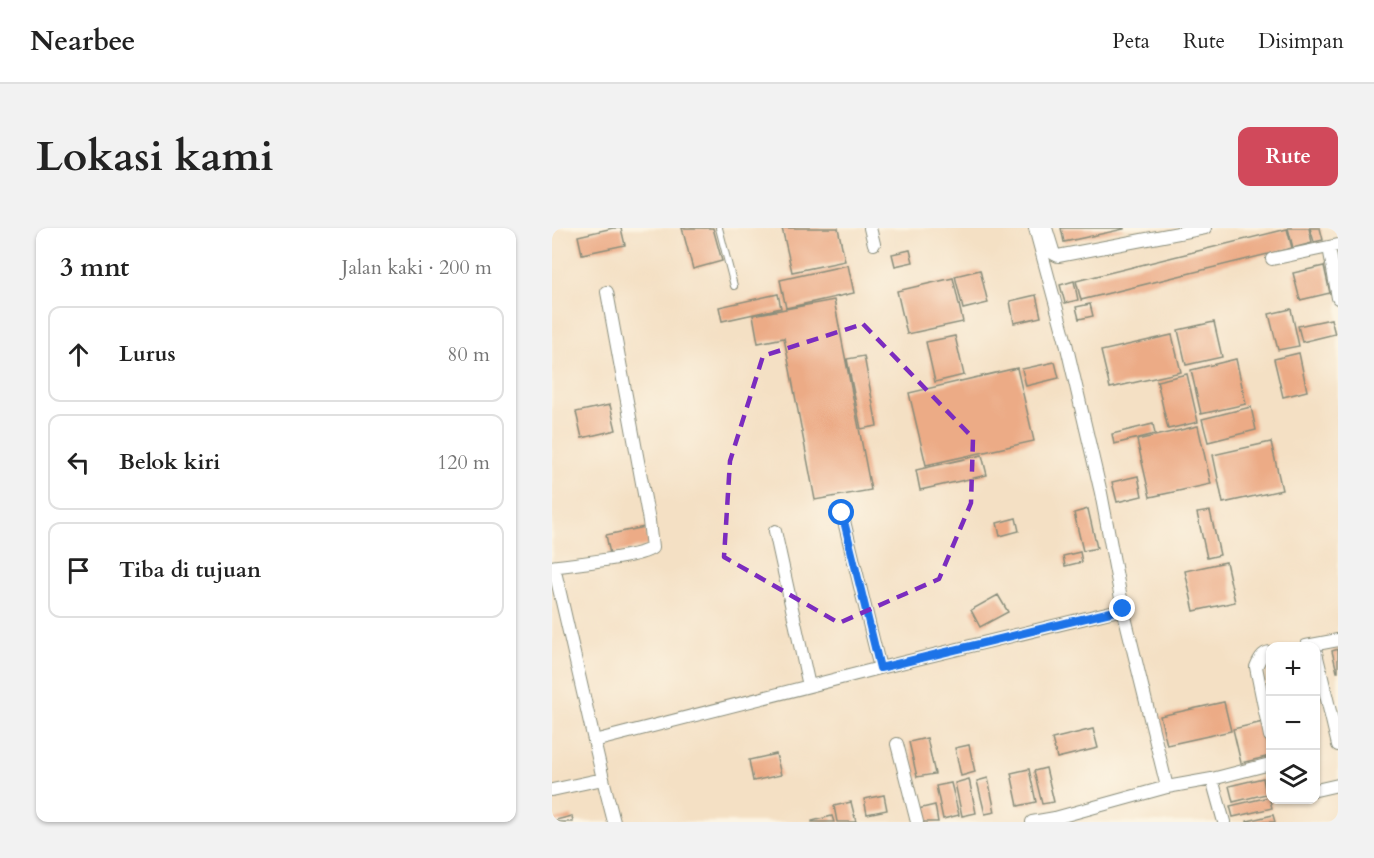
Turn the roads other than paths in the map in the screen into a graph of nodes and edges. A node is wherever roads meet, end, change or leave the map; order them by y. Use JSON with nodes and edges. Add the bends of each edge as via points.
{"nodes":[{"id":1,"x":719,"y":228,"type":"edge"},
{"id":2,"x":870,"y":228,"type":"edge"},
{"id":3,"x":1035,"y":228,"type":"edge"},
{"id":4,"x":1046,"y":228,"type":"edge"},
{"id":5,"x":1205,"y":228,"type":"edge"},
{"id":6,"x":874,"y":244,"type":"dead end"},
{"id":7,"x":1334,"y":246,"type":"edge"},
{"id":8,"x":1272,"y":259,"type":"dead end"},
{"id":9,"x":734,"y":286,"type":"dead end"},
{"id":10,"x":607,"y":292,"type":"dead end"},
{"id":11,"x":1338,"y":298,"type":"edge"},
{"id":12,"x":842,"y":513,"type":"dead end"},
{"id":13,"x":775,"y":531,"type":"dead end"},
{"id":14,"x":553,"y":567,"type":"edge"},
{"id":15,"x":1123,"y":609,"type":"junction"},
{"id":16,"x":1338,"y":640,"type":"edge"},
{"id":17,"x":1320,"y":646,"type":"edge"},
{"id":18,"x":1266,"y":653,"type":"edge"},
{"id":19,"x":880,"y":668,"type":"junction"},
{"id":20,"x":1320,"y":678,"type":"edge"},
{"id":21,"x":809,"y":686,"type":"junction"},
{"id":22,"x":1266,"y":716,"type":"edge"},
{"id":23,"x":594,"y":741,"type":"junction"},
{"id":24,"x":897,"y":744,"type":"dead end"},
{"id":25,"x":1338,"y":745,"type":"edge"},
{"id":26,"x":1266,"y":765,"type":"edge"},
{"id":27,"x":603,"y":779,"type":"junction"},
{"id":28,"x":1212,"y":779,"type":"junction"},
{"id":29,"x":1338,"y":785,"type":"edge"},
{"id":30,"x":1167,"y":787,"type":"junction"},
{"id":31,"x":1320,"y":789,"type":"edge"},
{"id":32,"x":552,"y":790,"type":"edge"},
{"id":33,"x":1055,"y":820,"type":"edge"},
{"id":34,"x":614,"y":822,"type":"edge"},
{"id":35,"x":917,"y":822,"type":"edge"},
{"id":36,"x":1032,"y":822,"type":"edge"},
{"id":37,"x":1224,"y":822,"type":"edge"}],
"edges":[{"from":1,"to":9,"type":"lane"},
{"from":2,"to":6,"type":"street"},
{"from":3,"to":15,"type":"street","via":[[1101,493]]},
{"from":4,"to":5,"type":"street","via":[[1052,250],[1058,256]]},
{"from":7,"to":8,"type":"street"},
{"from":7,"to":11,"type":"street"},
{"from":10,"to":14,"type":"street","via":[[652,548],[633,555]]},
{"from":12,"to":19,"type":"street"},
{"from":13,"to":21,"type":"street"},
{"from":14,"to":23,"type":"street"},
{"from":15,"to":19,"type":"street"},
{"from":15,"to":30,"type":"street"},
{"from":16,"to":17,"type":"street"},
{"from":18,"to":22,"type":"street","via":[[1256,667]]},
{"from":19,"to":21,"type":"street"},
{"from":20,"to":25,"type":"street"},
{"from":21,"to":23,"type":"street"},
{"from":23,"to":27,"type":"street"},
{"from":24,"to":35,"type":"street"},
{"from":26,"to":28,"type":"street"},
{"from":27,"to":32,"type":"street"},
{"from":27,"to":34,"type":"street"},
{"from":28,"to":30,"type":"street"},
{"from":28,"to":37,"type":"street"},
{"from":29,"to":31,"type":"street"},
{"from":30,"to":33,"type":"street"},
{"from":33,"to":36,"type":"street"}]}
